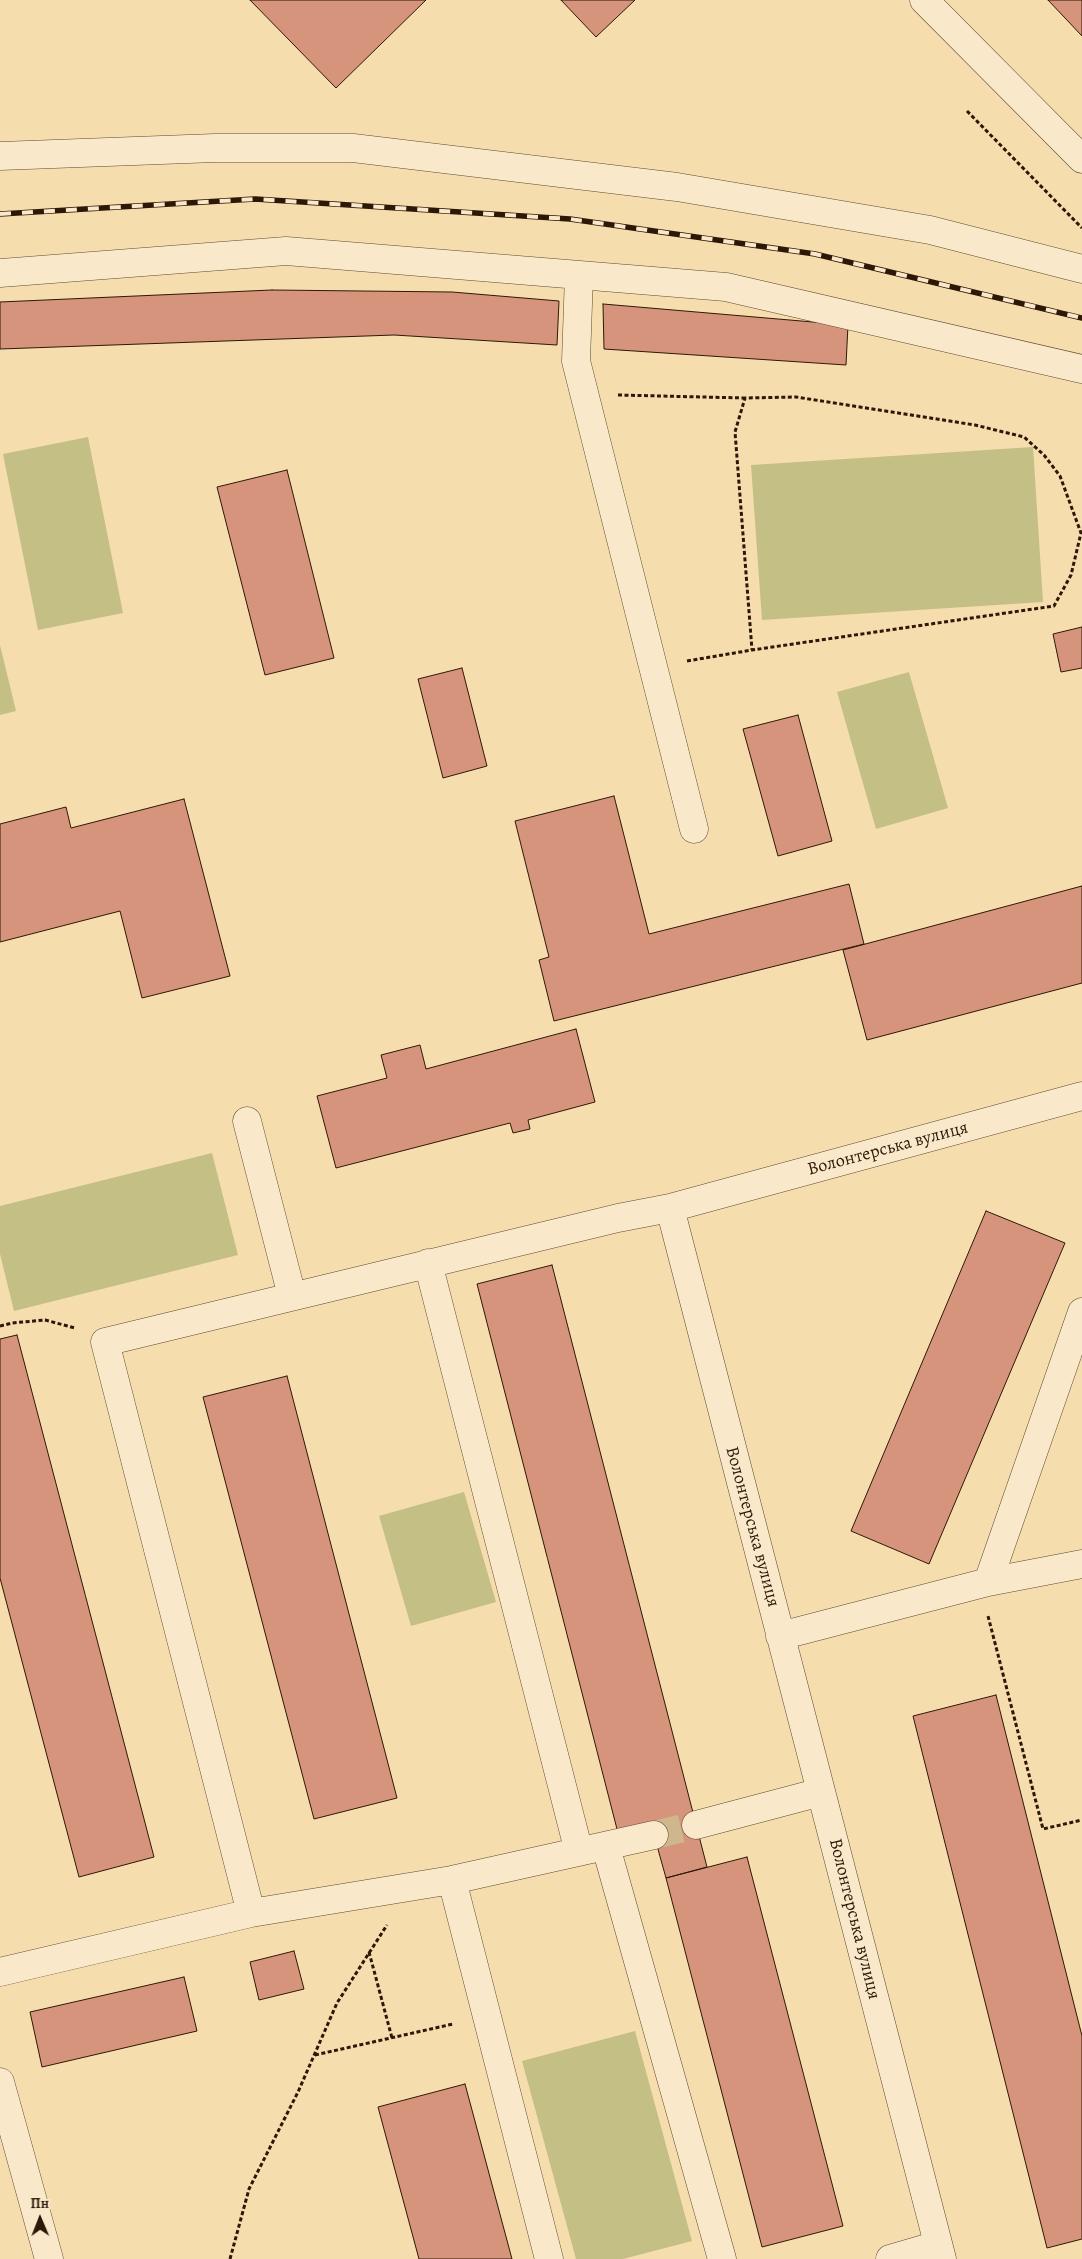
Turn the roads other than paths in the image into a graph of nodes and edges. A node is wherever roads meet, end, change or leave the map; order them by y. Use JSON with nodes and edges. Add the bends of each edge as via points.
{"nodes":[{"id":1,"x":924,"y":0,"type":"edge"},
{"id":2,"x":0,"y":156,"type":"edge"},
{"id":3,"x":1082,"y":159,"type":"edge"},
{"id":4,"x":1082,"y":269,"type":"edge"},
{"id":5,"x":0,"y":274,"type":"edge"},
{"id":6,"x":579,"y":275,"type":"junction"},
{"id":7,"x":1082,"y":369,"type":"edge"},
{"id":8,"x":694,"y":829,"type":"dead end"},
{"id":9,"x":1082,"y":1096,"type":"edge"},
{"id":10,"x":247,"y":1121,"type":"dead end"},
{"id":11,"x":670,"y":1208,"type":"junction"},
{"id":12,"x":428,"y":1263,"type":"junction"},
{"id":13,"x":292,"y":1296,"type":"junction"},
{"id":14,"x":1082,"y":1312,"type":"edge"},
{"id":15,"x":1082,"y":1564,"type":"edge"},
{"id":16,"x":984,"y":1583,"type":"junction"},
{"id":17,"x":780,"y":1636,"type":"junction"},
{"id":18,"x":821,"y":1792,"type":"junction"},
{"id":19,"x":696,"y":1825,"type":"tunnel mouth"},
{"id":20,"x":654,"y":1835,"type":"tunnel mouth"},
{"id":21,"x":606,"y":1847,"type":"junction"},
{"id":22,"x":579,"y":1852,"type":"junction"},
{"id":23,"x":452,"y":1880,"type":"junction"},
{"id":24,"x":251,"y":1913,"type":"junction"},
{"id":25,"x":0,"y":1972,"type":"edge"},
{"id":26,"x":0,"y":2082,"type":"edge"},
{"id":27,"x":940,"y":2252,"type":"edge"},
{"id":28,"x":49,"y":2259,"type":"edge"},
{"id":29,"x":549,"y":2259,"type":"edge"},
{"id":30,"x":722,"y":2259,"type":"edge"},
{"id":31,"x":890,"y":2259,"type":"edge"}],
"edges":[{"from":1,"to":3,"type":"street"},
{"from":2,"to":4,"type":"street","via":[[215,148],[353,148],[677,187],[930,230]]},
{"from":5,"to":6,"type":"street","via":[[286,251]]},
{"from":6,"to":7,"type":"street","via":[[726,287]]},
{"from":6,"to":8,"type":"street","via":[[576,361]]},
{"from":9,"to":11,"type":"street","name":"Волонтерська вулиця"},
{"from":10,"to":13,"type":"street"},
{"from":11,"to":12,"type":"street"},
{"from":11,"to":17,"type":"street","name":"Волонтерська вулиця"},
{"from":12,"to":13,"type":"street"},
{"from":12,"to":22,"type":"street"},
{"from":13,"to":24,"type":"street","via":[[105,1342]]},
{"from":14,"to":16,"type":"street"},
{"from":15,"to":16,"type":"street"},
{"from":16,"to":17,"type":"street"},
{"from":17,"to":18,"type":"street","name":"Волонтерська вулиця"},
{"from":18,"to":19,"type":"street"},
{"from":18,"to":27,"type":"street","name":"Волонтерська вулиця"},
{"from":20,"to":21,"type":"street"},
{"from":21,"to":22,"type":"street"},
{"from":21,"to":30,"type":"street"},
{"from":22,"to":23,"type":"street"},
{"from":23,"to":24,"type":"street"},
{"from":23,"to":29,"type":"street"},
{"from":24,"to":25,"type":"street"},
{"from":26,"to":28,"type":"street"},
{"from":27,"to":31,"type":"street"}]}
